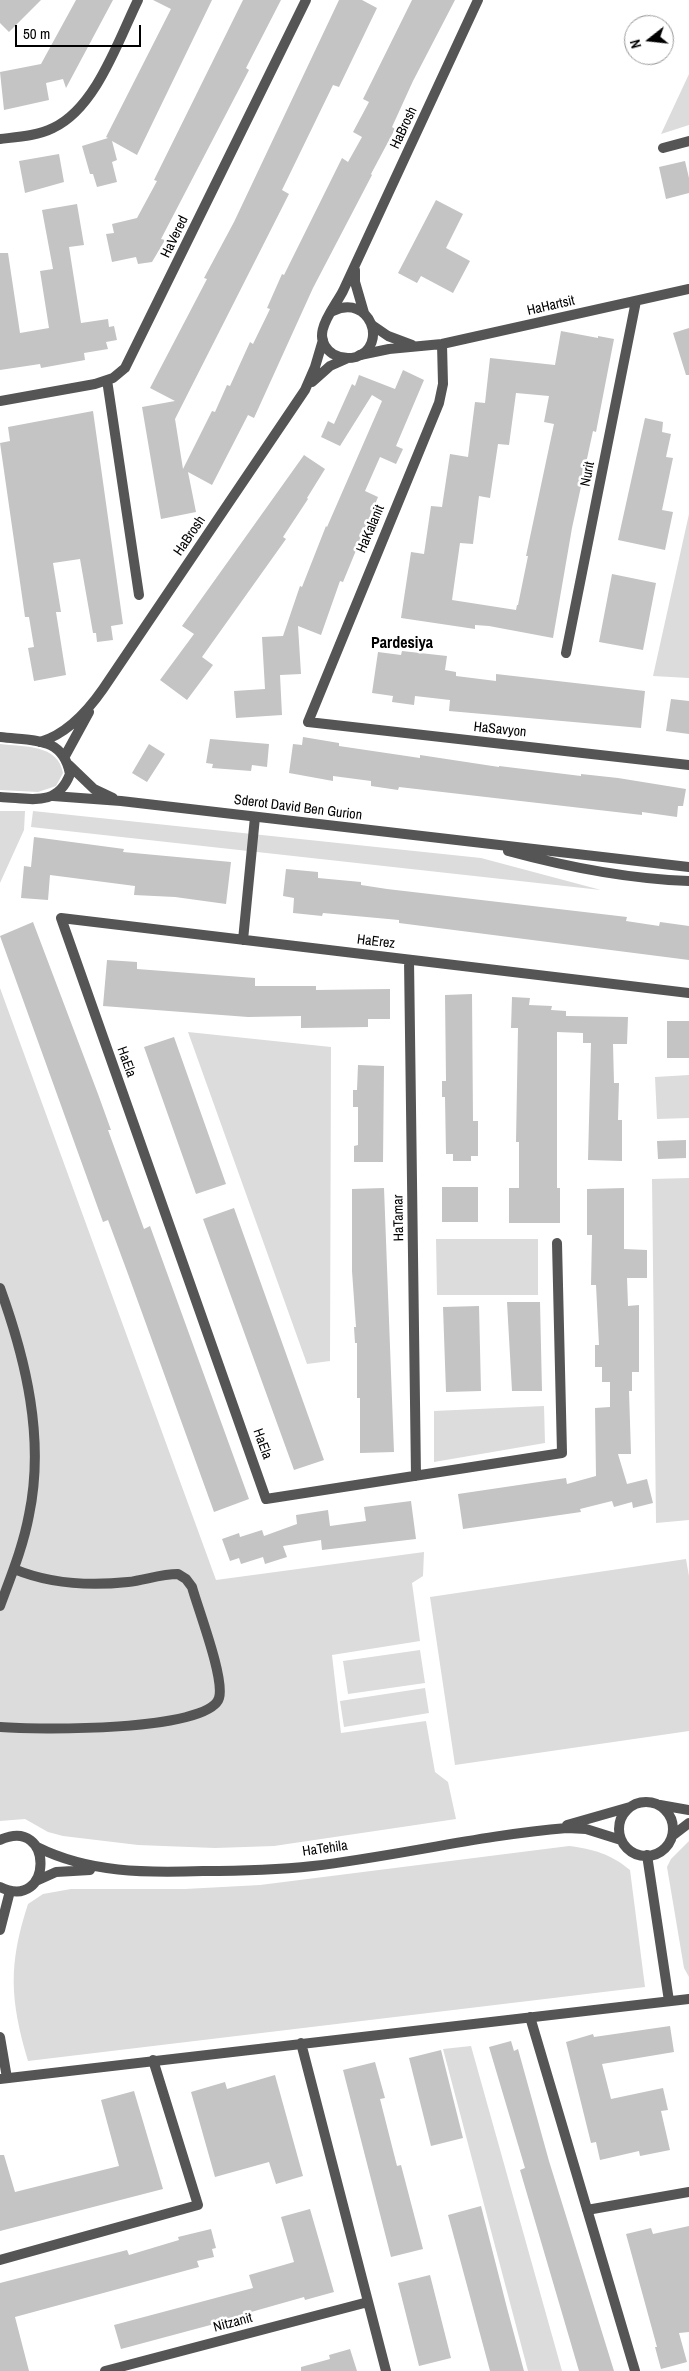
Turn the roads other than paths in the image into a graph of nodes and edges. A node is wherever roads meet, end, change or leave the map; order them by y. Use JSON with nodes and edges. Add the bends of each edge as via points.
{"nodes":[{"id":1,"x":138,"y":0,"type":"edge"},
{"id":2,"x":306,"y":0,"type":"edge"},
{"id":3,"x":478,"y":0,"type":"edge"},
{"id":4,"x":0,"y":139,"type":"edge"},
{"id":5,"x":689,"y":141,"type":"edge"},
{"id":6,"x":663,"y":148,"type":"dead end"},
{"id":7,"x":355,"y":267,"type":"junction"},
{"id":8,"x":689,"y":289,"type":"edge"},
{"id":9,"x":636,"y":301,"type":"junction"},
{"id":10,"x":333,"y":311,"type":"junction"},
{"id":11,"x":364,"y":313,"type":"junction"},
{"id":12,"x":372,"y":325,"type":"junction"},
{"id":13,"x":323,"y":340,"type":"junction"},
{"id":14,"x":442,"y":344,"type":"junction"},
{"id":15,"x":418,"y":347,"type":"junction"},
{"id":16,"x":353,"y":357,"type":"junction"},
{"id":17,"x":107,"y":380,"type":"junction"},
{"id":18,"x":305,"y":390,"type":"junction"},
{"id":19,"x":0,"y":401,"type":"edge"},
{"id":20,"x":139,"y":595,"type":"dead end"},
{"id":21,"x":566,"y":653,"type":"dead end"},
{"id":22,"x":97,"y":698,"type":"junction"},
{"id":23,"x":308,"y":722,"type":"joint"},
{"id":24,"x":2,"y":735,"type":"edge"},
{"id":25,"x":40,"y":742,"type":"junction"},
{"id":26,"x":67,"y":760,"type":"junction"},
{"id":27,"x":689,"y":765,"type":"edge"},
{"id":28,"x":52,"y":796,"type":"junction"},
{"id":29,"x":0,"y":797,"type":"edge"},
{"id":30,"x":121,"y":801,"type":"junction"},
{"id":31,"x":255,"y":817,"type":"junction"},
{"id":32,"x":473,"y":842,"type":"junction"},
{"id":33,"x":689,"y":867,"type":"edge"},
{"id":34,"x":689,"y":881,"type":"edge"},
{"id":35,"x":61,"y":918,"type":"joint"},
{"id":36,"x":243,"y":940,"type":"junction"},
{"id":37,"x":409,"y":960,"type":"junction"},
{"id":38,"x":689,"y":993,"type":"edge"},
{"id":39,"x":557,"y":1243,"type":"dead end"},
{"id":40,"x":0,"y":1288,"type":"edge"},
{"id":41,"x":416,"y":1476,"type":"junction"},
{"id":42,"x":14,"y":1569,"type":"junction"},
{"id":43,"x":0,"y":1606,"type":"edge"},
{"id":44,"x":0,"y":1727,"type":"edge"},
{"id":45,"x":658,"y":1805,"type":"junction"},
{"id":46,"x":630,"y":1807,"type":"junction"},
{"id":47,"x":689,"y":1810,"type":"edge"},
{"id":48,"x":689,"y":1823,"type":"edge"},
{"id":49,"x":546,"y":1830,"type":"junction"},
{"id":50,"x":672,"y":1836,"type":"junction"},
{"id":51,"x":3,"y":1838,"type":"edge"},
{"id":52,"x":621,"y":1840,"type":"junction"},
{"id":53,"x":37,"y":1847,"type":"junction"},
{"id":54,"x":647,"y":1855,"type":"junction"},
{"id":55,"x":106,"y":1869,"type":"junction"},
{"id":56,"x":36,"y":1881,"type":"junction"},
{"id":57,"x":5,"y":1889,"type":"edge"},
{"id":58,"x":0,"y":1930,"type":"edge"},
{"id":59,"x":689,"y":1999,"type":"edge"},
{"id":60,"x":669,"y":2001,"type":"junction"},
{"id":61,"x":530,"y":2017,"type":"junction"},
{"id":62,"x":0,"y":2037,"type":"edge"},
{"id":63,"x":301,"y":2043,"type":"junction"},
{"id":64,"x":153,"y":2060,"type":"junction"},
{"id":65,"x":3,"y":2079,"type":"edge"},
{"id":66,"x":689,"y":2192,"type":"edge"},
{"id":67,"x":587,"y":2210,"type":"junction"},
{"id":68,"x":0,"y":2260,"type":"edge"},
{"id":69,"x":368,"y":2302,"type":"junction"},
{"id":70,"x":105,"y":2371,"type":"edge"},
{"id":71,"x":386,"y":2371,"type":"edge"},
{"id":72,"x":635,"y":2371,"type":"edge"}],
"edges":[{"from":1,"to":4,"type":"street","via":[[95,87],[77,113],[51,129]]},
{"from":2,"to":17,"type":"street","name":"HaVered","via":[[134,353],[125,368]]},
{"from":3,"to":7,"type":"street","name":"HaBrosh"},
{"from":5,"to":6,"type":"street"},
{"from":7,"to":10,"type":"street","name":"HaBrosh"},
{"from":7,"to":11,"type":"street"},
{"from":8,"to":9,"type":"street","name":"HaHartsit"},
{"from":9,"to":14,"type":"street","name":"HaHartsit"},
{"from":9,"to":21,"type":"street","name":"Nurit"},
{"from":10,"to":11,"type":"street","via":[[349,306]]},
{"from":10,"to":13,"type":"street","via":[[323,324]]},
{"from":11,"to":12,"type":"street"},
{"from":12,"to":15,"type":"street","name":"HaHartsit","via":[[388,336]]},
{"from":12,"to":16,"type":"street","via":[[370,345]]},
{"from":13,"to":16,"type":"street","via":[[332,353]]},
{"from":13,"to":18,"type":"street","name":"HaBrosh"},
{"from":14,"to":15,"type":"street","name":"HaHartsit"},
{"from":14,"to":23,"type":"street","name":"HaKalanit","via":[[443,384],[439,403]]},
{"from":15,"to":16,"type":"street","name":"HaHartsit"},
{"from":16,"to":18,"type":"street","name":"HaBrosh","via":[[330,366]]},
{"from":17,"to":19,"type":"street","name":"HaVered"},
{"from":17,"to":20,"type":"street"},
{"from":18,"to":22,"type":"street","name":"HaBrosh"},
{"from":22,"to":25,"type":"street","name":"HaBrosh","via":[[64,732]]},
{"from":22,"to":26,"type":"street","name":"HaBrosh"},
{"from":23,"to":27,"type":"street","name":"HaSavyon"},
{"from":24,"to":25,"type":"street"},
{"from":25,"to":26,"type":"street","name":"Sderot David Ben Gurion","via":[[49,744]]},
{"from":26,"to":28,"type":"street","name":"HaBrosh","via":[[70,774],[67,783],[62,791]]},
{"from":26,"to":30,"type":"street","name":"Sderot David Ben Gurion","via":[[94,789]]},
{"from":28,"to":29,"type":"street","name":"Sderot David Ben Gurion","via":[[38,799]]},
{"from":28,"to":30,"type":"street","name":"Sderot David Ben Gurion"},
{"from":30,"to":31,"type":"street","name":"Sderot David Ben Gurion"},
{"from":31,"to":32,"type":"street","name":"Sderot David Ben Gurion"},
{"from":31,"to":36,"type":"street"},
{"from":32,"to":33,"type":"street","name":"Sderot David Ben Gurion"},
{"from":32,"to":34,"type":"street","name":"Sderot David Ben Gurion","via":[[611,874]]},
{"from":35,"to":36,"type":"street","name":"HaErez"},
{"from":35,"to":41,"type":"street","name":"HaEla","via":[[266,1499]]},
{"from":36,"to":37,"type":"street","name":"HaErez"},
{"from":37,"to":38,"type":"street","name":"HaErez"},
{"from":37,"to":41,"type":"street","name":"HaTamar"},
{"from":39,"to":41,"type":"street","name":"HaEla","via":[[562,1453]]},
{"from":40,"to":42,"type":"street","via":[[22,1358],[34,1429],[33,1494]]},
{"from":42,"to":43,"type":"street"},
{"from":42,"to":44,"type":"street","via":[[67,1582],[98,1584],[178,1574],[192,1587],[219,1678],[220,1696],[216,1706],[183,1719],[68,1729]]},
{"from":45,"to":46,"type":"street","via":[[648,1802]]},
{"from":45,"to":47,"type":"street"},
{"from":45,"to":50,"type":"street","via":[[670,1819]]},
{"from":46,"to":49,"type":"street","name":"HaTehila"},
{"from":46,"to":52,"type":"street","via":[[620,1822]]},
{"from":48,"to":50,"type":"street"},
{"from":49,"to":52,"type":"street","name":"HaTehila","via":[[586,1829]]},
{"from":49,"to":55,"type":"street","name":"HaTehila","via":[[312,1866],[183,1872]]},
{"from":50,"to":54,"type":"street","via":[[661,1851]]},
{"from":51,"to":53,"type":"street","name":"HaTehila","via":[[17,1836],[30,1840]]},
{"from":52,"to":54,"type":"street","via":[[634,1853]]},
{"from":53,"to":55,"type":"street","name":"HaTehila","via":[[67,1860]]},
{"from":53,"to":56,"type":"street","via":[[42,1865]]},
{"from":54,"to":60,"type":"street"},
{"from":55,"to":56,"type":"street","name":"HaTehila","via":[[56,1872]]},
{"from":56,"to":57,"type":"street","name":"HaTehila","via":[[20,1891]]},
{"from":57,"to":58,"type":"street"},
{"from":59,"to":60,"type":"street"},
{"from":60,"to":61,"type":"street"},
{"from":61,"to":63,"type":"street"},
{"from":61,"to":67,"type":"street"},
{"from":62,"to":65,"type":"street"},
{"from":63,"to":64,"type":"street"},
{"from":63,"to":69,"type":"street"},
{"from":64,"to":65,"type":"street"},
{"from":64,"to":68,"type":"street","via":[[198,2205]]},
{"from":66,"to":67,"type":"street"},
{"from":67,"to":72,"type":"street"},
{"from":69,"to":70,"type":"street","name":"Nitzanit"},
{"from":69,"to":71,"type":"street"}]}
